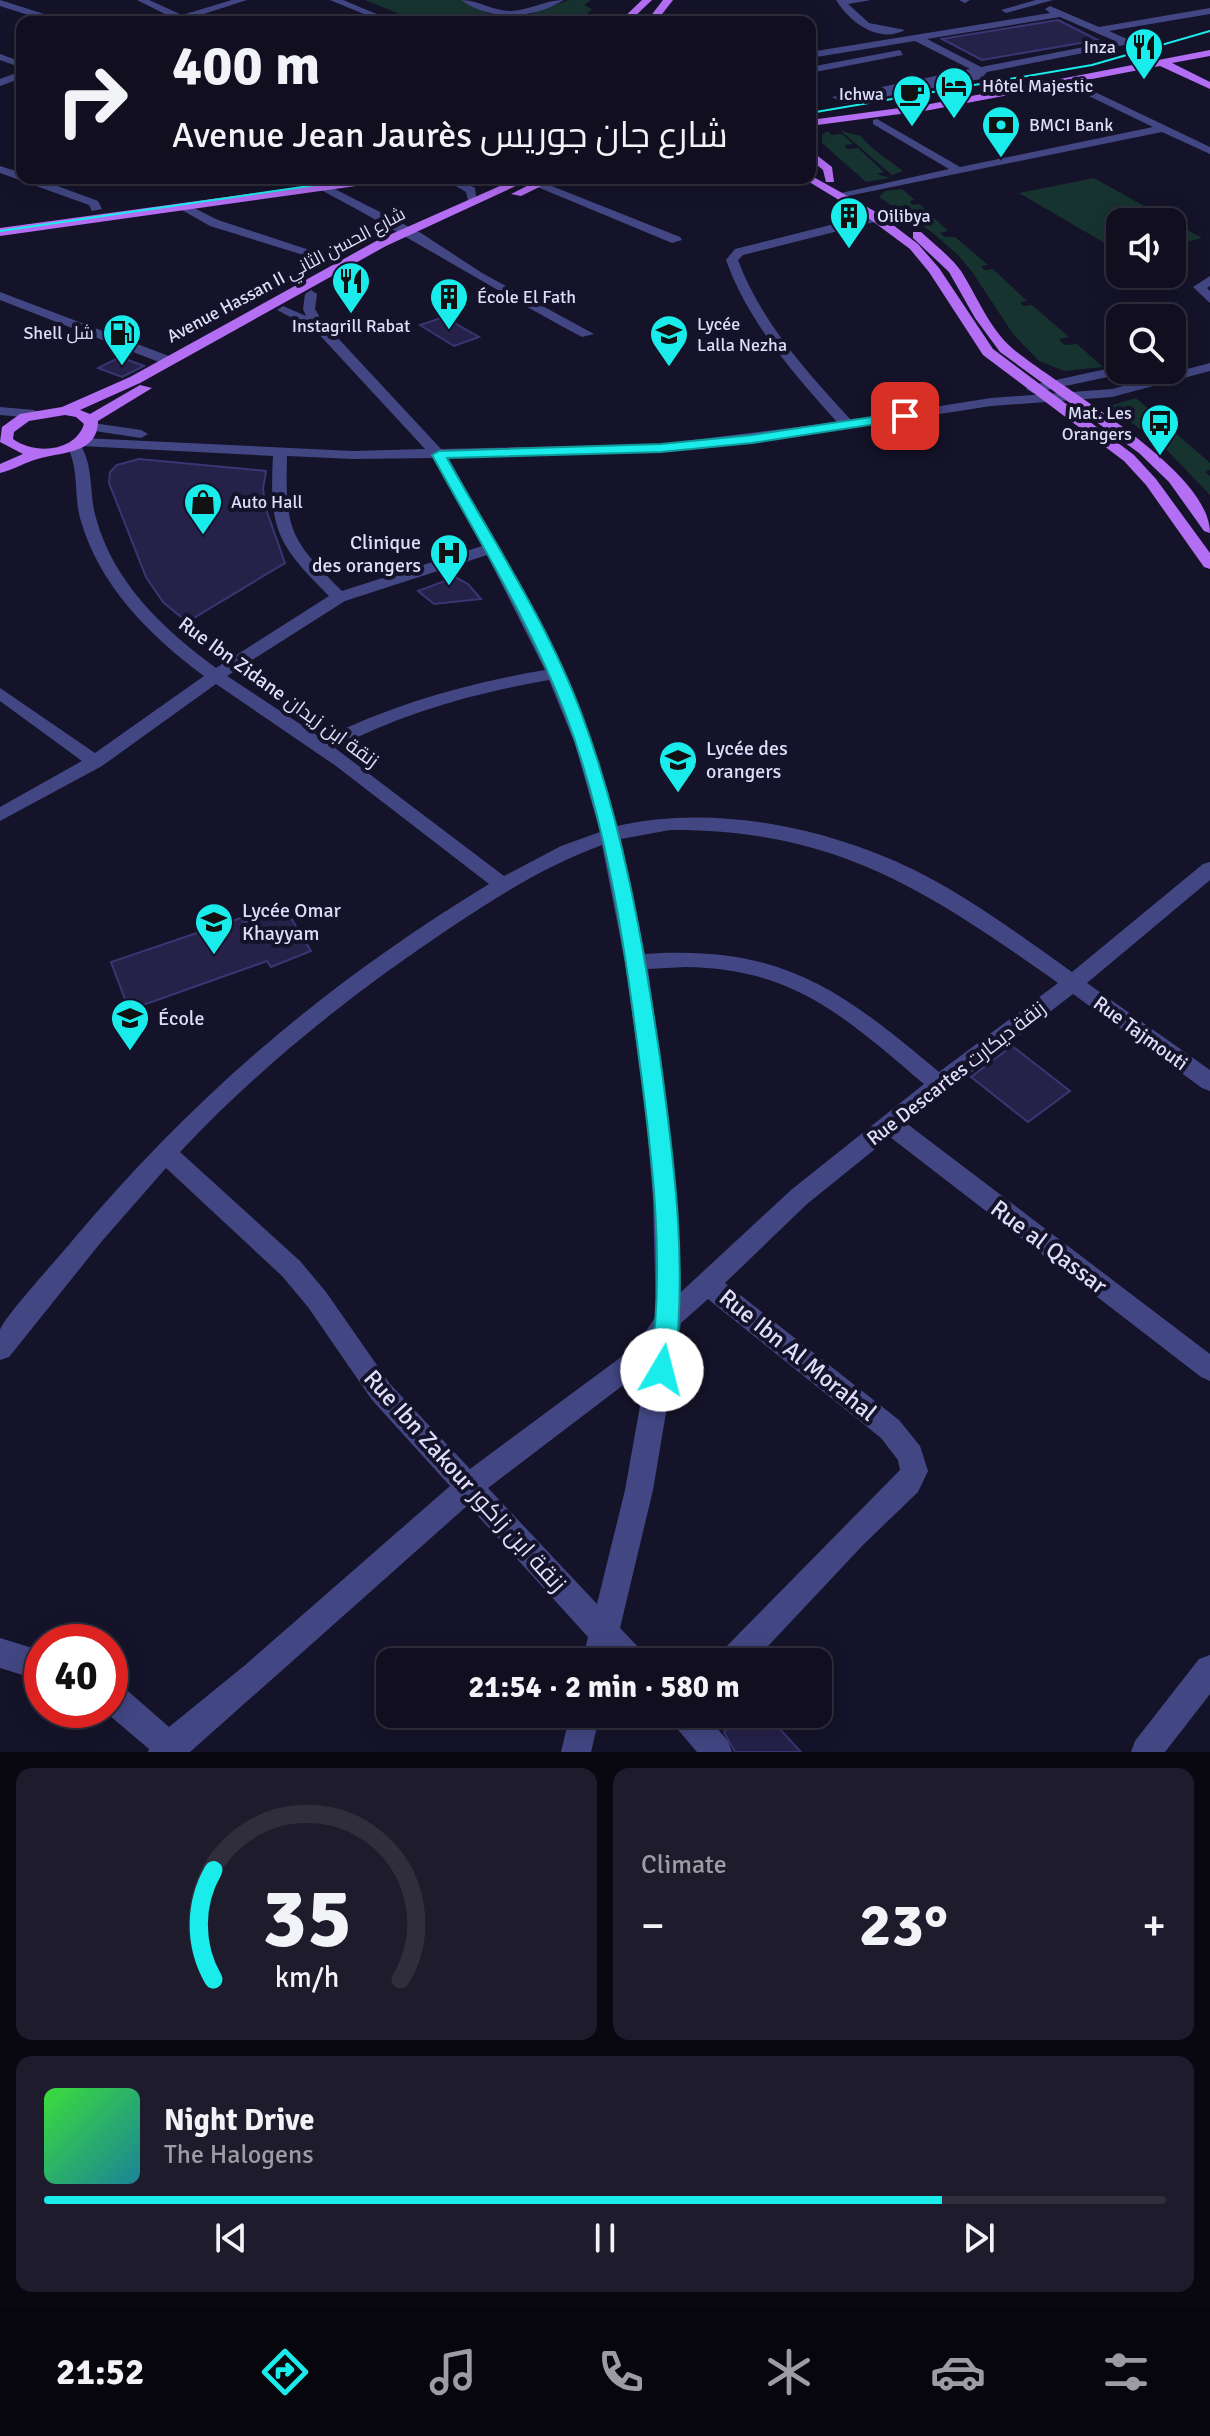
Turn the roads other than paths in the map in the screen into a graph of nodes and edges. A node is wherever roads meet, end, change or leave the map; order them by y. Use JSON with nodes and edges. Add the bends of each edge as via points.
{"nodes":[{"id":1,"x":142,"y":0,"type":"edge"},
{"id":2,"x":242,"y":0,"type":"edge"},
{"id":3,"x":335,"y":0,"type":"edge"},
{"id":4,"x":466,"y":0,"type":"edge"},
{"id":5,"x":559,"y":0,"type":"edge"},
{"id":6,"x":647,"y":0,"type":"edge"},
{"id":7,"x":668,"y":0,"type":"edge"},
{"id":8,"x":866,"y":0,"type":"edge"},
{"id":9,"x":1048,"y":0,"type":"edge"},
{"id":10,"x":842,"y":1,"type":"edge"},
{"id":11,"x":1032,"y":2,"type":"edge"},
{"id":12,"x":0,"y":3,"type":"edge"},
{"id":13,"x":1210,"y":11,"type":"edge"},
{"id":14,"x":1059,"y":14,"type":"junction"},
{"id":15,"x":41,"y":16,"type":"edge"},
{"id":16,"x":177,"y":16,"type":"edge"},
{"id":17,"x":188,"y":16,"type":"edge"},
{"id":18,"x":376,"y":16,"type":"edge"},
{"id":19,"x":630,"y":16,"type":"edge"},
{"id":20,"x":656,"y":16,"type":"edge"},
{"id":21,"x":1097,"y":30,"type":"junction"},
{"id":22,"x":916,"y":37,"type":"junction"},
{"id":23,"x":1123,"y":42,"type":"junction"},
{"id":24,"x":935,"y":47,"type":"junction"},
{"id":25,"x":816,"y":54,"type":"edge"},
{"id":26,"x":1210,"y":56,"type":"edge"},
{"id":27,"x":1162,"y":61,"type":"junction"},
{"id":28,"x":816,"y":69,"type":"edge"},
{"id":29,"x":980,"y":70,"type":"junction"},
{"id":30,"x":1072,"y":84,"type":"junction"},
{"id":31,"x":1210,"y":86,"type":"edge"},
{"id":32,"x":1011,"y":93,"type":"junction"},
{"id":33,"x":877,"y":122,"type":"junction"},
{"id":34,"x":816,"y":124,"type":"edge"},
{"id":35,"x":816,"y":125,"type":"edge"},
{"id":36,"x":1160,"y":129,"type":"junction"},
{"id":37,"x":1210,"y":138,"type":"edge"},
{"id":38,"x":1192,"y":142,"type":"junction"},
{"id":39,"x":1210,"y":151,"type":"edge"},
{"id":40,"x":816,"y":158,"type":"edge"},
{"id":41,"x":816,"y":171,"type":"edge"},
{"id":42,"x":960,"y":171,"type":"junction"},
{"id":43,"x":929,"y":175,"type":"dead end"},
{"id":44,"x":830,"y":180,"type":"junction"},
{"id":45,"x":816,"y":181,"type":"edge"},
{"id":46,"x":43,"y":184,"type":"edge"},
{"id":47,"x":266,"y":184,"type":"edge"},
{"id":48,"x":352,"y":184,"type":"edge"},
{"id":49,"x":460,"y":184,"type":"edge"},
{"id":50,"x":502,"y":184,"type":"edge"},
{"id":51,"x":515,"y":184,"type":"edge"},
{"id":52,"x":533,"y":184,"type":"edge"},
{"id":53,"x":546,"y":184,"type":"edge"},
{"id":54,"x":325,"y":188,"type":"junction"},
{"id":55,"x":843,"y":193,"type":"junction"},
{"id":56,"x":479,"y":202,"type":"junction"},
{"id":57,"x":184,"y":207,"type":"junction"},
{"id":58,"x":96,"y":209,"type":"junction"},
{"id":59,"x":874,"y":218,"type":"junction"},
{"id":60,"x":0,"y":223,"type":"edge"},
{"id":61,"x":0,"y":232,"type":"edge"},
{"id":62,"x":412,"y":233,"type":"junction"},
{"id":63,"x":676,"y":240,"type":"dead end"},
{"id":64,"x":343,"y":263,"type":"junction"},
{"id":65,"x":1210,"y":280,"type":"edge"},
{"id":66,"x":311,"y":294,"type":"junction"},
{"id":67,"x":0,"y":296,"type":"edge"},
{"id":68,"x":1210,"y":299,"type":"edge"},
{"id":69,"x":283,"y":310,"type":"junction"},
{"id":70,"x":319,"y":327,"type":"junction"},
{"id":71,"x":587,"y":334,"type":"dead end"},
{"id":72,"x":169,"y":361,"type":"junction"},
{"id":73,"x":1210,"y":361,"type":"edge"},
{"id":74,"x":1186,"y":364,"type":"edge"},
{"id":75,"x":1210,"y":367,"type":"edge"},
{"id":76,"x":1106,"y":374,"type":"edge"},
{"id":77,"x":1034,"y":389,"type":"junction"},
{"id":78,"x":1050,"y":391,"type":"junction"},
{"id":79,"x":1071,"y":397,"type":"junction"},
{"id":80,"x":991,"y":402,"type":"junction"},
{"id":81,"x":0,"y":411,"type":"edge"},
{"id":82,"x":65,"y":411,"type":"junction"},
{"id":83,"x":34,"y":414,"type":"junction"},
{"id":84,"x":92,"y":424,"type":"junction"},
{"id":85,"x":848,"y":425,"type":"junction"},
{"id":86,"x":3,"y":439,"type":"edge"},
{"id":87,"x":78,"y":444,"type":"junction"},
{"id":88,"x":187,"y":446,"type":"junction"},
{"id":89,"x":43,"y":452,"type":"junction"},
{"id":90,"x":280,"y":453,"type":"junction"},
{"id":91,"x":439,"y":455,"type":"junction"},
{"id":92,"x":0,"y":469,"type":"edge"},
{"id":93,"x":1210,"y":528,"type":"edge"},
{"id":94,"x":490,"y":549,"type":"junction"},
{"id":95,"x":1210,"y":564,"type":"edge"},
{"id":96,"x":339,"y":597,"type":"junction"},
{"id":97,"x":556,"y":673,"type":"junction"},
{"id":98,"x":216,"y":676,"type":"junction"},
{"id":99,"x":0,"y":693,"type":"edge"},
{"id":100,"x":322,"y":747,"type":"junction"},
{"id":101,"x":95,"y":762,"type":"junction"},
{"id":102,"x":0,"y":815,"type":"edge"},
{"id":103,"x":610,"y":834,"type":"junction"},
{"id":104,"x":1210,"y":869,"type":"edge"},
{"id":105,"x":503,"y":885,"type":"junction"},
{"id":106,"x":636,"y":962,"type":"junction"},
{"id":107,"x":1073,"y":983,"type":"junction"},
{"id":108,"x":1210,"y":1082,"type":"edge"},
{"id":109,"x":939,"y":1084,"type":"junction"},
{"id":110,"x":889,"y":1123,"type":"junction"},
{"id":111,"x":165,"y":1153,"type":"junction"},
{"id":112,"x":708,"y":1284,"type":"junction"},
{"id":113,"x":669,"y":1318,"type":"junction"},
{"id":114,"x":0,"y":1349,"type":"edge"},
{"id":115,"x":1210,"y":1369,"type":"edge"},
{"id":116,"x":468,"y":1487,"type":"junction"},
{"id":117,"x":600,"y":1648,"type":"edge"},
{"id":118,"x":746,"y":1648,"type":"edge"},
{"id":119,"x":0,"y":1653,"type":"edge"},
{"id":120,"x":24,"y":1660,"type":"edge"},
{"id":121,"x":1210,"y":1670,"type":"edge"},
{"id":122,"x":128,"y":1712,"type":"edge"},
{"id":123,"x":582,"y":1728,"type":"edge"},
{"id":124,"x":697,"y":1728,"type":"edge"},
{"id":125,"x":170,"y":1750,"type":"edge"},
{"id":126,"x":576,"y":1752,"type":"edge"},
{"id":127,"x":717,"y":1752,"type":"edge"},
{"id":128,"x":1146,"y":1752,"type":"edge"}],
"edges":[{"from":1,"to":16,"type":"street"},
{"from":2,"to":17,"type":"street"},
{"from":3,"to":18,"type":"street"},
{"from":4,"to":5,"type":"street","via":[[494,14],[514,15]]},
{"from":6,"to":19,"type":"main road"},
{"from":7,"to":20,"type":"main road"},
{"from":8,"to":10,"type":"street"},
{"from":9,"to":11,"type":"street"},
{"from":10,"to":11,"type":"street","via":[[850,15],[879,32]]},
{"from":11,"to":14,"type":"street"},
{"from":12,"to":15,"type":"street"},
{"from":13,"to":21,"type":"street"},
{"from":14,"to":21,"type":"street"},
{"from":14,"to":22,"type":"street"},
{"from":21,"to":23,"type":"street"},
{"from":22,"to":24,"type":"street"},
{"from":22,"to":25,"type":"street"},
{"from":23,"to":27,"type":"street"},
{"from":23,"to":29,"type":"street"},
{"from":24,"to":28,"type":"street"},
{"from":24,"to":29,"type":"street"},
{"from":26,"to":27,"type":"main road"},
{"from":27,"to":30,"type":"main road"},
{"from":27,"to":31,"type":"main road"},
{"from":27,"to":32,"type":"main road"},
{"from":29,"to":29,"type":"street","via":[[983,75],[970,78],[845,101],[837,97]]},
{"from":30,"to":32,"type":"main road"},
{"from":30,"to":36,"type":"street"},
{"from":32,"to":33,"type":"main road","via":[[1004,100]]},
{"from":32,"to":34,"type":"main road","via":[[901,115]]},
{"from":33,"to":35,"type":"main road"},
{"from":33,"to":42,"type":"street"},
{"from":36,"to":38,"type":"street"},
{"from":36,"to":42,"type":"street"},
{"from":37,"to":38,"type":"street"},
{"from":38,"to":39,"type":"street"},
{"from":40,"to":44,"type":"main road","via":[[828,169]]},
{"from":41,"to":44,"type":"main road"},
{"from":42,"to":55,"type":"street"},
{"from":43,"to":55,"type":"street"},
{"from":44,"to":55,"type":"main road"},
{"from":45,"to":55,"type":"main road"},
{"from":46,"to":58,"type":"street","via":[[94,203]]},
{"from":47,"to":58,"type":"main road"},
{"from":48,"to":54,"type":"main road"},
{"from":49,"to":56,"type":"street"},
{"from":50,"to":56,"type":"main road","via":[[482,193]]},
{"from":51,"to":56,"type":"main road","name":"Avenue Hassan II شارع الحسن الثاني"},
{"from":52,"to":56,"type":"main road","via":[[505,199]]},
{"from":53,"to":63,"type":"street"},
{"from":54,"to":57,"type":"main road"},
{"from":54,"to":62,"type":"street"},
{"from":55,"to":59,"type":"main road"},
{"from":55,"to":78,"type":"main road","via":[[907,227],[938,251],[999,343]]},
{"from":56,"to":62,"type":"main road","name":"Avenue Hassan II شارع الحسن الثاني"},
{"from":57,"to":61,"type":"main road"},
{"from":57,"to":64,"type":"street","via":[[214,223]]},
{"from":58,"to":60,"type":"main road"},
{"from":59,"to":77,"type":"main road","via":[[918,250],[977,340]]},
{"from":59,"to":85,"type":"street","via":[[739,252],[732,262],[803,375]]},
{"from":62,"to":64,"type":"main road","name":"Avenue Hassan II شارع الحسن الثاني"},
{"from":62,"to":66,"type":"main road","name":"Avenue Hassan II شارع الحسن الثاني"},
{"from":62,"to":71,"type":"street","via":[[478,276]]},
{"from":64,"to":72,"type":"main road","name":"Avenue Hassan II شارع الحسن الثاني"},
{"from":65,"to":68,"type":"street","via":[[1199,289]]},
{"from":66,"to":69,"type":"main road","name":"Avenue Hassan II شارع الحسن الثاني"},
{"from":66,"to":70,"type":"street","via":[[310,314]]},
{"from":67,"to":72,"type":"street"},
{"from":69,"to":70,"type":"street"},
{"from":69,"to":84,"type":"main road","name":"Avenue Hassan II شارع الحسن الثاني"},
{"from":70,"to":91,"type":"street"},
{"from":72,"to":82,"type":"main road","name":"Avenue Hassan II شارع الحسن الثاني"},
{"from":73,"to":74,"type":"street"},
{"from":75,"to":79,"type":"street","via":[[1144,386]]},
{"from":76,"to":78,"type":"street"},
{"from":77,"to":78,"type":"main road"},
{"from":77,"to":80,"type":"street"},
{"from":78,"to":79,"type":"street"},
{"from":78,"to":80,"type":"street"},
{"from":78,"to":95,"type":"main road","via":[[1129,458]]},
{"from":79,"to":93,"type":"main road","via":[[1150,455]]},
{"from":80,"to":85,"type":"street"},
{"from":81,"to":83,"type":"street"},
{"from":82,"to":83,"type":"main road"},
{"from":82,"to":84,"type":"main road","via":[[81,414]]},
{"from":83,"to":86,"type":"main road","via":[[17,421]]},
{"from":84,"to":87,"type":"main road"},
{"from":84,"to":88,"type":"street"},
{"from":85,"to":91,"type":"street","via":[[661,448]]},
{"from":86,"to":89,"type":"main road","via":[[23,451]]},
{"from":87,"to":88,"type":"street"},
{"from":87,"to":89,"type":"main road"},
{"from":87,"to":98,"type":"street","name":"Rue Ibn Zidane زنقة ابن زيدان","via":[[85,508],[110,571],[162,634]]},
{"from":88,"to":90,"type":"street"},
{"from":89,"to":92,"type":"main road"},
{"from":90,"to":91,"type":"street"},
{"from":90,"to":96,"type":"street","via":[[284,527],[295,551]]},
{"from":91,"to":94,"type":"street"},
{"from":94,"to":96,"type":"street"},
{"from":94,"to":97,"type":"street"},
{"from":96,"to":98,"type":"street"},
{"from":97,"to":100,"type":"street","via":[[413,706]]},
{"from":97,"to":103,"type":"street"},
{"from":98,"to":100,"type":"street","name":"Rue Ibn Zidane زنقة ابن زيدان"},
{"from":98,"to":101,"type":"street"},
{"from":99,"to":101,"type":"street"},
{"from":100,"to":105,"type":"street","name":"Rue Ibn Zidane زنقة ابن زيدان"},
{"from":101,"to":102,"type":"street"},
{"from":103,"to":105,"type":"street","name":"Rue Tajmouti"},
{"from":103,"to":106,"type":"street"},
{"from":103,"to":107,"type":"street","name":"Rue Tajmouti","via":[[646,826],[718,827],[839,849],[946,895]]},
{"from":104,"to":107,"type":"street","name":"Rue Descartes زنقة ديكارت"},
{"from":105,"to":111,"type":"street","name":"Rue Tajmouti","via":[[421,937],[289,1035]]},
{"from":106,"to":109,"type":"street","via":[[714,960],[769,970],[799,982],[873,1029]]},
{"from":106,"to":113,"type":"street","via":[[660,1142]]},
{"from":107,"to":108,"type":"street","name":"Rue Tajmouti"},
{"from":107,"to":109,"type":"street","name":"Rue Descartes زنقة ديكارت"},
{"from":109,"to":110,"type":"street","name":"Rue Descartes زنقة ديكارت"},
{"from":110,"to":112,"type":"street","name":"Rue Descartes زنقة ديكارت","via":[[799,1197]]},
{"from":110,"to":115,"type":"street","name":"Rue al Qassar"},
{"from":111,"to":114,"type":"street","name":"Rue Tajmouti"},
{"from":111,"to":116,"type":"street","name":"Rue Ibn Zakour زنقة ابن زاكور","via":[[307,1286],[356,1361]]},
{"from":112,"to":113,"type":"street","name":"Rue Ibn Al Morahal"},
{"from":112,"to":118,"type":"street","name":"Rue Ibn Al Morahal","via":[[890,1429],[910,1455],[914,1471]]},
{"from":113,"to":116,"type":"street","name":"Rue Ibn Al Morahal","via":[[645,1354]]},
{"from":113,"to":117,"type":"street","via":[[639,1490]]},
{"from":116,"to":117,"type":"street","name":"Rue Ibn Zakour زنقة ابن زاكور"},
{"from":116,"to":125,"type":"street","name":"Rue Ibn Al Morahal"},
{"from":119,"to":120,"type":"street"},
{"from":121,"to":128,"type":"street"},
{"from":122,"to":125,"type":"street"},
{"from":123,"to":126,"type":"street"},
{"from":124,"to":127,"type":"street"}]}
